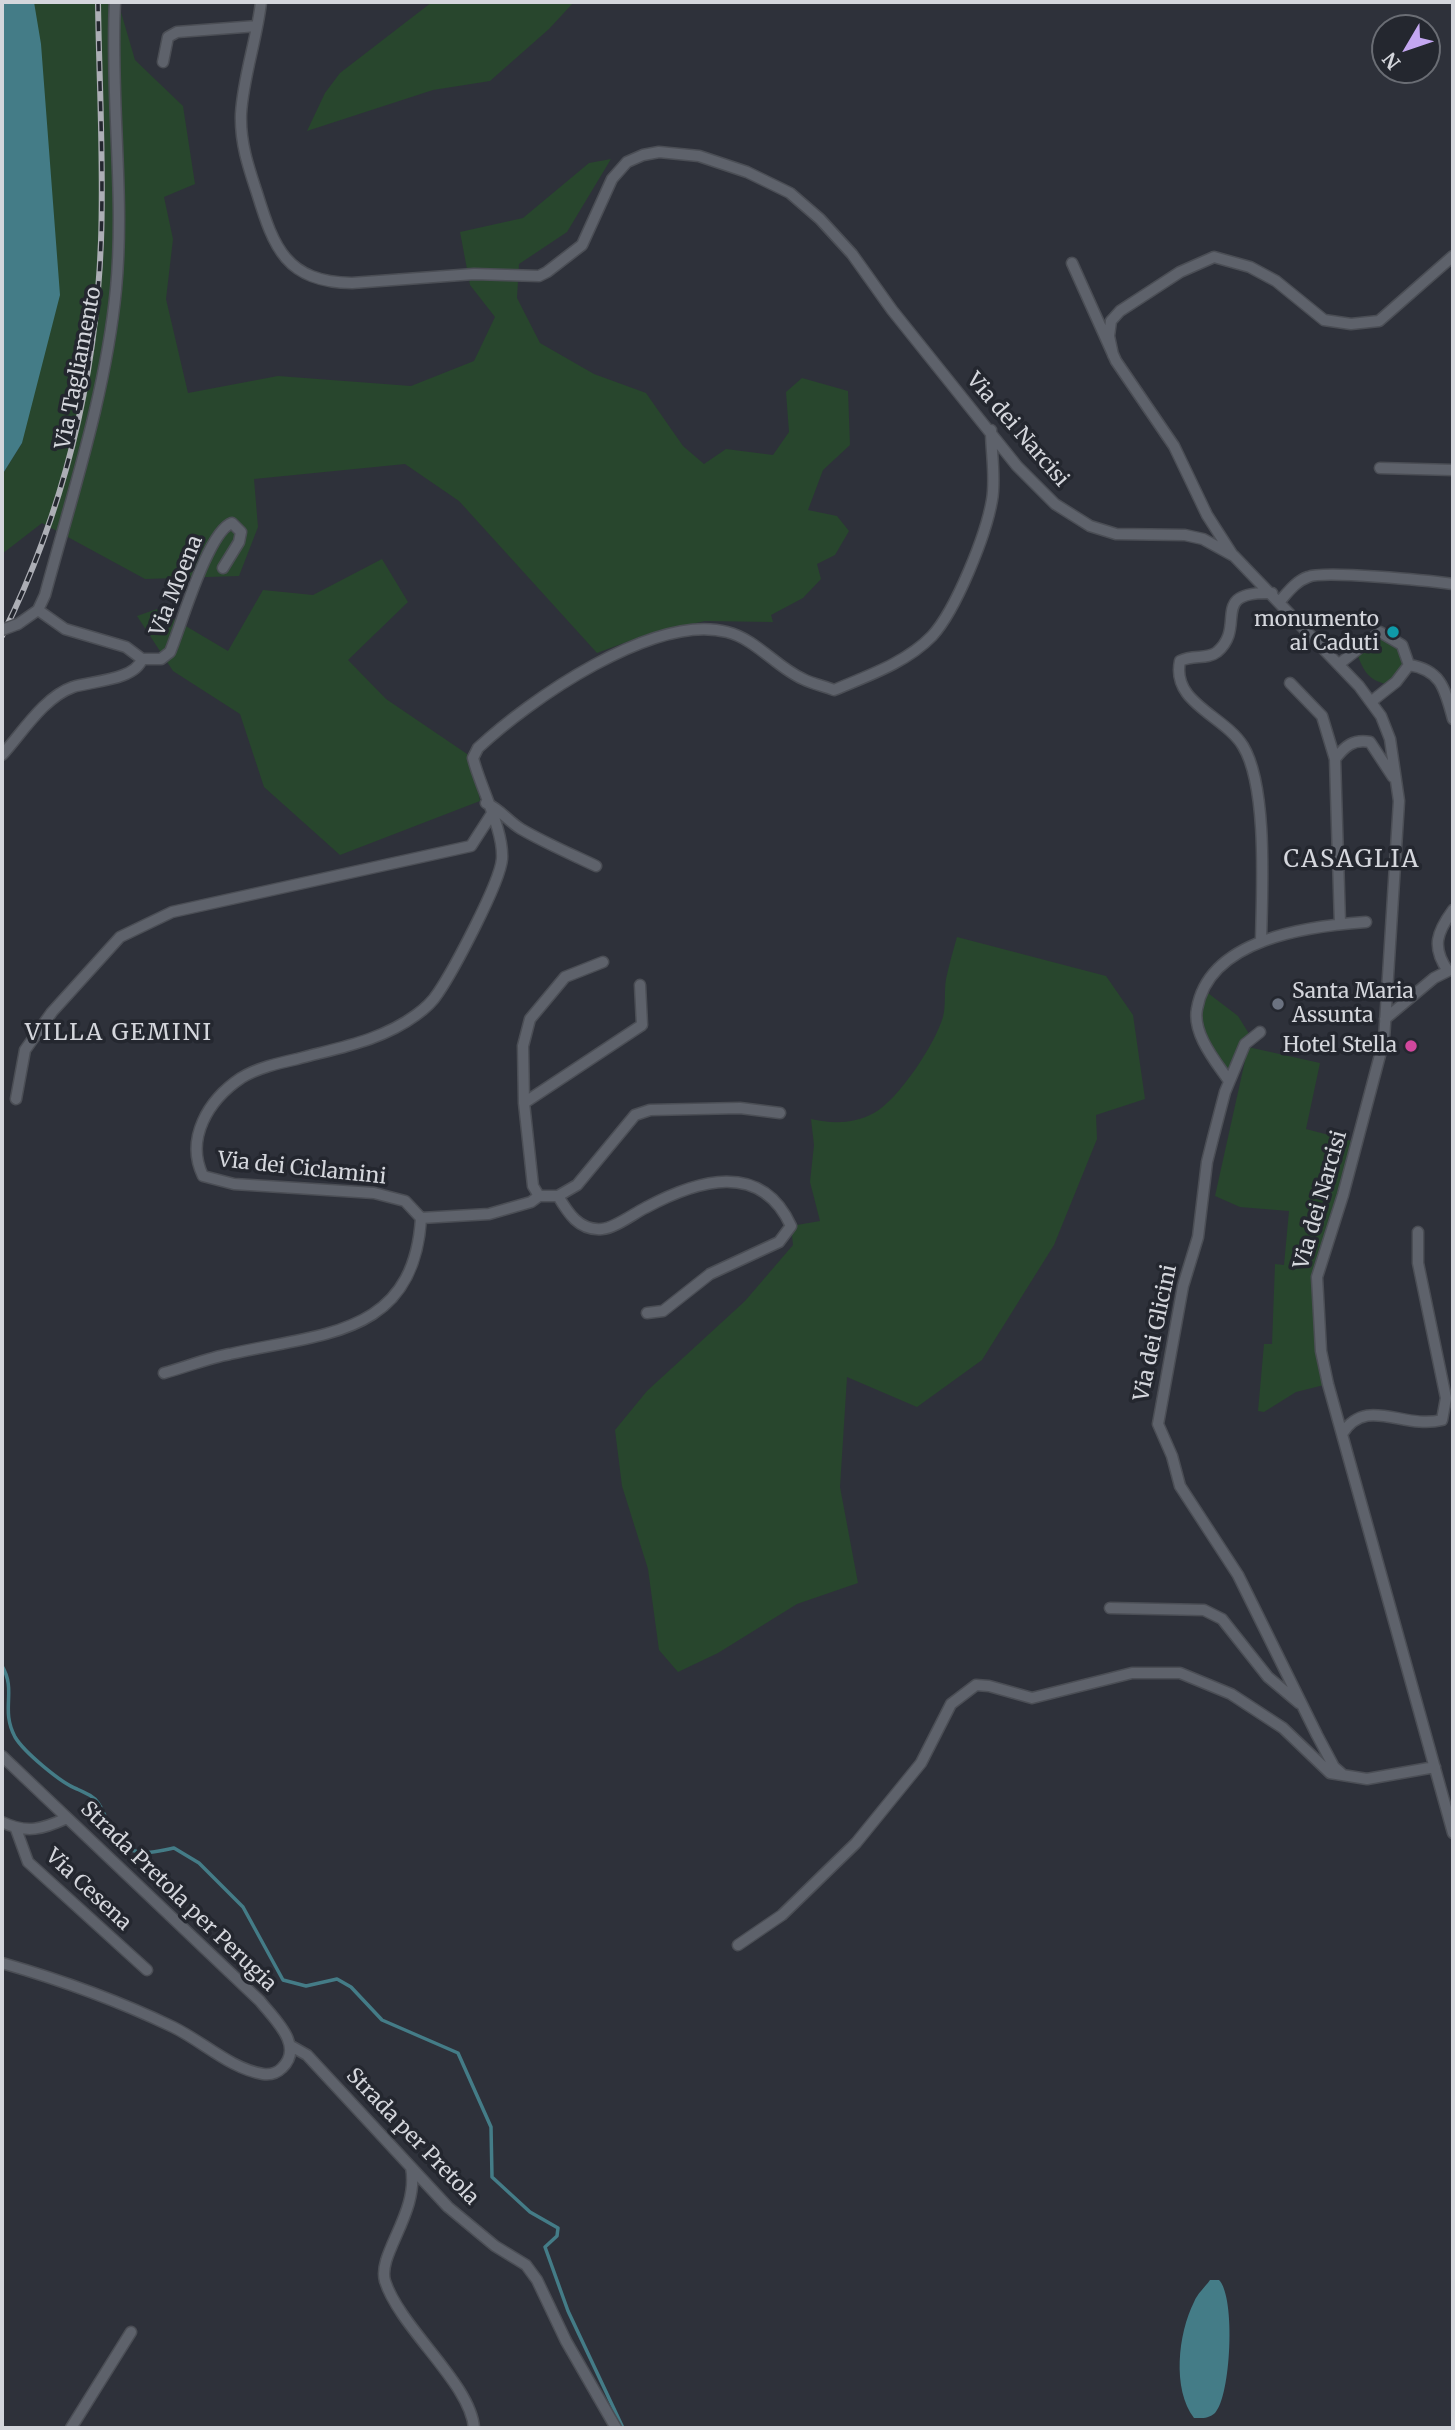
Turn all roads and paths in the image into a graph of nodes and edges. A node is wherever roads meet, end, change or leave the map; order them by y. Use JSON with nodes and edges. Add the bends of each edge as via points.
{"nodes":[{"id":1,"x":115,"y":2,"type":"edge"},
{"id":2,"x":261,"y":2,"type":"edge"},
{"id":3,"x":257,"y":26,"type":"junction"},
{"id":4,"x":163,"y":62,"type":"dead end"},
{"id":5,"x":1453,"y":256,"type":"edge"},
{"id":6,"x":1072,"y":263,"type":"dead end"},
{"id":7,"x":1113,"y":355,"type":"junction"},
{"id":8,"x":991,"y":430,"type":"junction"},
{"id":9,"x":1380,"y":468,"type":"dead end"},
{"id":10,"x":1453,"y":470,"type":"edge"},
{"id":11,"x":1234,"y":556,"type":"junction"},
{"id":12,"x":223,"y":568,"type":"dead end"},
{"id":13,"x":1453,"y":584,"type":"edge"},
{"id":14,"x":1276,"y":597,"type":"junction"},
{"id":15,"x":38,"y":610,"type":"junction"},
{"id":16,"x":2,"y":630,"type":"edge"},
{"id":17,"x":142,"y":659,"type":"junction"},
{"id":18,"x":1339,"y":664,"type":"junction"},
{"id":19,"x":1409,"y":665,"type":"junction"},
{"id":20,"x":1290,"y":683,"type":"dead end"},
{"id":21,"x":1372,"y":701,"type":"junction"},
{"id":22,"x":1453,"y":719,"type":"edge"},
{"id":23,"x":2,"y":755,"type":"edge"},
{"id":24,"x":1335,"y":760,"type":"junction"},
{"id":25,"x":1397,"y":785,"type":"junction"},
{"id":26,"x":486,"y":803,"type":"junction"},
{"id":27,"x":491,"y":815,"type":"junction"},
{"id":28,"x":596,"y":866,"type":"dead end"},
{"id":29,"x":1453,"y":910,"type":"edge"},
{"id":30,"x":1366,"y":922,"type":"dead end"},
{"id":31,"x":1340,"y":924,"type":"junction"},
{"id":32,"x":1261,"y":941,"type":"junction"},
{"id":33,"x":603,"y":962,"type":"dead end"},
{"id":34,"x":1451,"y":970,"type":"edge"},
{"id":35,"x":640,"y":985,"type":"dead end"},
{"id":36,"x":1385,"y":1019,"type":"junction"},
{"id":37,"x":1260,"y":1032,"type":"dead end"},
{"id":38,"x":1230,"y":1082,"type":"junction"},
{"id":39,"x":16,"y":1099,"type":"dead end"},
{"id":40,"x":524,"y":1103,"type":"junction"},
{"id":41,"x":780,"y":1113,"type":"dead end"},
{"id":42,"x":539,"y":1196,"type":"junction"},
{"id":43,"x":558,"y":1196,"type":"junction"},
{"id":44,"x":421,"y":1218,"type":"junction"},
{"id":45,"x":1418,"y":1231,"type":"dead end"},
{"id":46,"x":647,"y":1312,"type":"dead end"},
{"id":47,"x":164,"y":1373,"type":"dead end"},
{"id":48,"x":1342,"y":1434,"type":"junction"},
{"id":49,"x":1110,"y":1608,"type":"dead end"},
{"id":50,"x":1301,"y":1705,"type":"junction"},
{"id":51,"x":2,"y":1756,"type":"edge"},
{"id":52,"x":1435,"y":1767,"type":"junction"},
{"id":53,"x":1342,"y":1774,"type":"junction"},
{"id":54,"x":67,"y":1818,"type":"junction"},
{"id":55,"x":2,"y":1822,"type":"edge"},
{"id":56,"x":16,"y":1829,"type":"junction"},
{"id":57,"x":1453,"y":1833,"type":"edge"},
{"id":58,"x":738,"y":1945,"type":"dead end"},
{"id":59,"x":2,"y":1963,"type":"edge"},
{"id":60,"x":147,"y":1970,"type":"dead end"},
{"id":61,"x":291,"y":2046,"type":"junction"},
{"id":62,"x":411,"y":2165,"type":"junction"},
{"id":63,"x":131,"y":2332,"type":"dead end"},
{"id":64,"x":71,"y":2428,"type":"edge"},
{"id":65,"x":474,"y":2428,"type":"edge"},
{"id":66,"x":617,"y":2428,"type":"edge"}],
"edges":[{"from":1,"to":15,"type":"street","name":"Via Tagliamento","via":[[118,251],[111,324],[94,413]]},
{"from":2,"to":3,"type":"street","name":"Via dei Narcisi"},
{"from":3,"to":4,"type":"street","via":[[177,32],[168,37]]},
{"from":3,"to":8,"type":"street","name":"Via dei Narcisi","via":[[241,112],[243,150],[272,241],[282,257],[305,274],[335,283],[474,274],[539,276],[582,245],[612,179],[627,162],[659,152],[699,156],[790,192],[852,254]]},
{"from":5,"to":7,"type":"street","via":[[1379,321],[1351,324],[1324,320],[1276,281],[1251,267],[1214,257],[1180,272],[1120,311],[1111,321]]},
{"from":6,"to":7,"type":"street"},
{"from":7,"to":11,"type":"street","via":[[1174,446],[1207,514]]},
{"from":8,"to":11,"type":"street","name":"Via dei Narcisi","via":[[1034,484],[1090,526],[1133,536],[1185,535]]},
{"from":8,"to":26,"type":"street","name":"Via dei Ciclamini","via":[[993,498],[985,528],[951,606],[932,636],[901,660],[834,690],[803,679],[728,632],[693,628],[663,635],[554,688],[478,748],[473,758]]},
{"from":9,"to":10,"type":"street"},
{"from":11,"to":14,"type":"street","name":"Via dei Narcisi"},
{"from":12,"to":17,"type":"street","name":"Via Moena","via":[[239,542],[241,532],[232,523],[225,525],[212,544],[170,652],[162,659]]},
{"from":13,"to":14,"type":"street","via":[[1329,574],[1309,576]]},
{"from":14,"to":18,"type":"street","name":"Via dei Narcisi"},
{"from":14,"to":32,"type":"street","via":[[1250,593],[1237,598],[1230,608],[1230,631],[1220,650],[1211,656],[1191,655],[1180,660],[1177,673],[1186,694],[1242,744],[1251,764],[1261,835]]},
{"from":15,"to":16,"type":"street","bridge":true},
{"from":15,"to":17,"type":"street","name":"Via Moena","via":[[65,629],[126,647]]},
{"from":17,"to":23,"type":"street","name":"Via Moena","via":[[131,672],[70,688],[56,697]]},
{"from":18,"to":19,"type":"street","via":[[1380,632],[1402,645]]},
{"from":18,"to":21,"type":"street","name":"Via dei Narcisi"},
{"from":19,"to":21,"type":"street"},
{"from":19,"to":22,"type":"street","via":[[1425,667],[1440,680]]},
{"from":20,"to":24,"type":"street","via":[[1322,716]]},
{"from":21,"to":25,"type":"street","name":"Via dei Narcisi","via":[[1390,739]]},
{"from":24,"to":25,"type":"street","via":[[1344,747],[1360,740],[1370,742]]},
{"from":24,"to":31,"type":"street"},
{"from":25,"to":36,"type":"street","name":"Via dei Narcisi"},
{"from":26,"to":27,"type":"street","name":"Via dei Ciclamini"},
{"from":26,"to":28,"type":"street","via":[[502,810],[517,827]]},
{"from":27,"to":39,"type":"street","via":[[471,846],[173,912],[120,937],[52,1012],[25,1050]]},
{"from":27,"to":44,"type":"street","name":"Via dei Ciclamini","via":[[502,858],[497,881],[438,995],[417,1015],[388,1031],[242,1078],[208,1110],[196,1136],[196,1162],[203,1176],[234,1184],[374,1193],[405,1201]]},
{"from":29,"to":34,"type":"street","via":[[1436,939],[1439,958]]},
{"from":30,"to":31,"type":"street"},
{"from":31,"to":32,"type":"street"},
{"from":32,"to":38,"type":"street","via":[[1235,954],[1216,972],[1196,1010],[1200,1032]]},
{"from":33,"to":40,"type":"street","via":[[565,977],[530,1018],[523,1046]]},
{"from":34,"to":36,"type":"street","via":[[1434,978]]},
{"from":35,"to":40,"type":"street","via":[[642,1025]]},
{"from":36,"to":48,"type":"street","name":"Via dei Narcisi","via":[[1362,1130],[1317,1277],[1321,1351]]},
{"from":37,"to":38,"type":"street","name":"Via dei Glicini","via":[[1245,1044]]},
{"from":38,"to":50,"type":"street","name":"Via dei Glicini","via":[[1207,1161],[1198,1237],[1183,1286],[1157,1424],[1180,1486],[1238,1575]]},
{"from":40,"to":42,"type":"street","via":[[533,1186]]},
{"from":41,"to":43,"type":"street","via":[[740,1108],[650,1110],[635,1115],[577,1185]]},
{"from":42,"to":43,"type":"street"},
{"from":42,"to":44,"type":"street","via":[[489,1214]]},
{"from":43,"to":46,"type":"street","via":[[571,1218],[587,1228],[604,1230],[676,1194],[727,1181],[749,1183],[782,1207],[791,1226],[779,1242],[710,1274],[663,1311]]},
{"from":44,"to":47,"type":"street","via":[[414,1266],[381,1311],[353,1326],[303,1341],[229,1354]]},
{"from":45,"to":48,"type":"street","via":[[1418,1264],[1446,1398],[1441,1420],[1425,1424],[1363,1414],[1351,1420]]},
{"from":48,"to":52,"type":"street","name":"Via dei Narcisi"},
{"from":49,"to":50,"type":"street","name":"Via dei Glicini","via":[[1204,1610],[1222,1619],[1268,1676]]},
{"from":50,"to":53,"type":"street","name":"Via dei Glicini"},
{"from":51,"to":54,"type":"street","name":"Strada Pretola per Perugia"},
{"from":52,"to":53,"type":"street","via":[[1367,1779]]},
{"from":52,"to":57,"type":"street","name":"Via dei Narcisi"},
{"from":53,"to":58,"type":"street","via":[[1330,1773],[1283,1728],[1231,1694],[1180,1673],[1132,1673],[1032,1698],[976,1685],[951,1704],[921,1763],[856,1843],[782,1916]]},
{"from":54,"to":56,"type":"street","name":"Via Cesena","via":[[44,1829]]},
{"from":54,"to":61,"type":"street","name":"Strada Pretola per Perugia","via":[[229,1968],[274,2018]]},
{"from":55,"to":56,"type":"street"},
{"from":56,"to":60,"type":"street","name":"Via Cesena","via":[[29,1862]]},
{"from":59,"to":61,"type":"street","via":[[80,1985],[174,2028],[247,2070],[266,2075],[279,2072],[289,2061]]},
{"from":61,"to":62,"type":"street","name":"Strada per Pretola","via":[[307,2055]]},
{"from":62,"to":65,"type":"street","via":[[415,2185],[405,2220],[384,2263],[384,2276],[392,2300],[450,2378],[473,2417]]},
{"from":62,"to":66,"type":"street","name":"Strada per Pretola","via":[[448,2207],[526,2265]]},
{"from":63,"to":64,"type":"street"}]}
